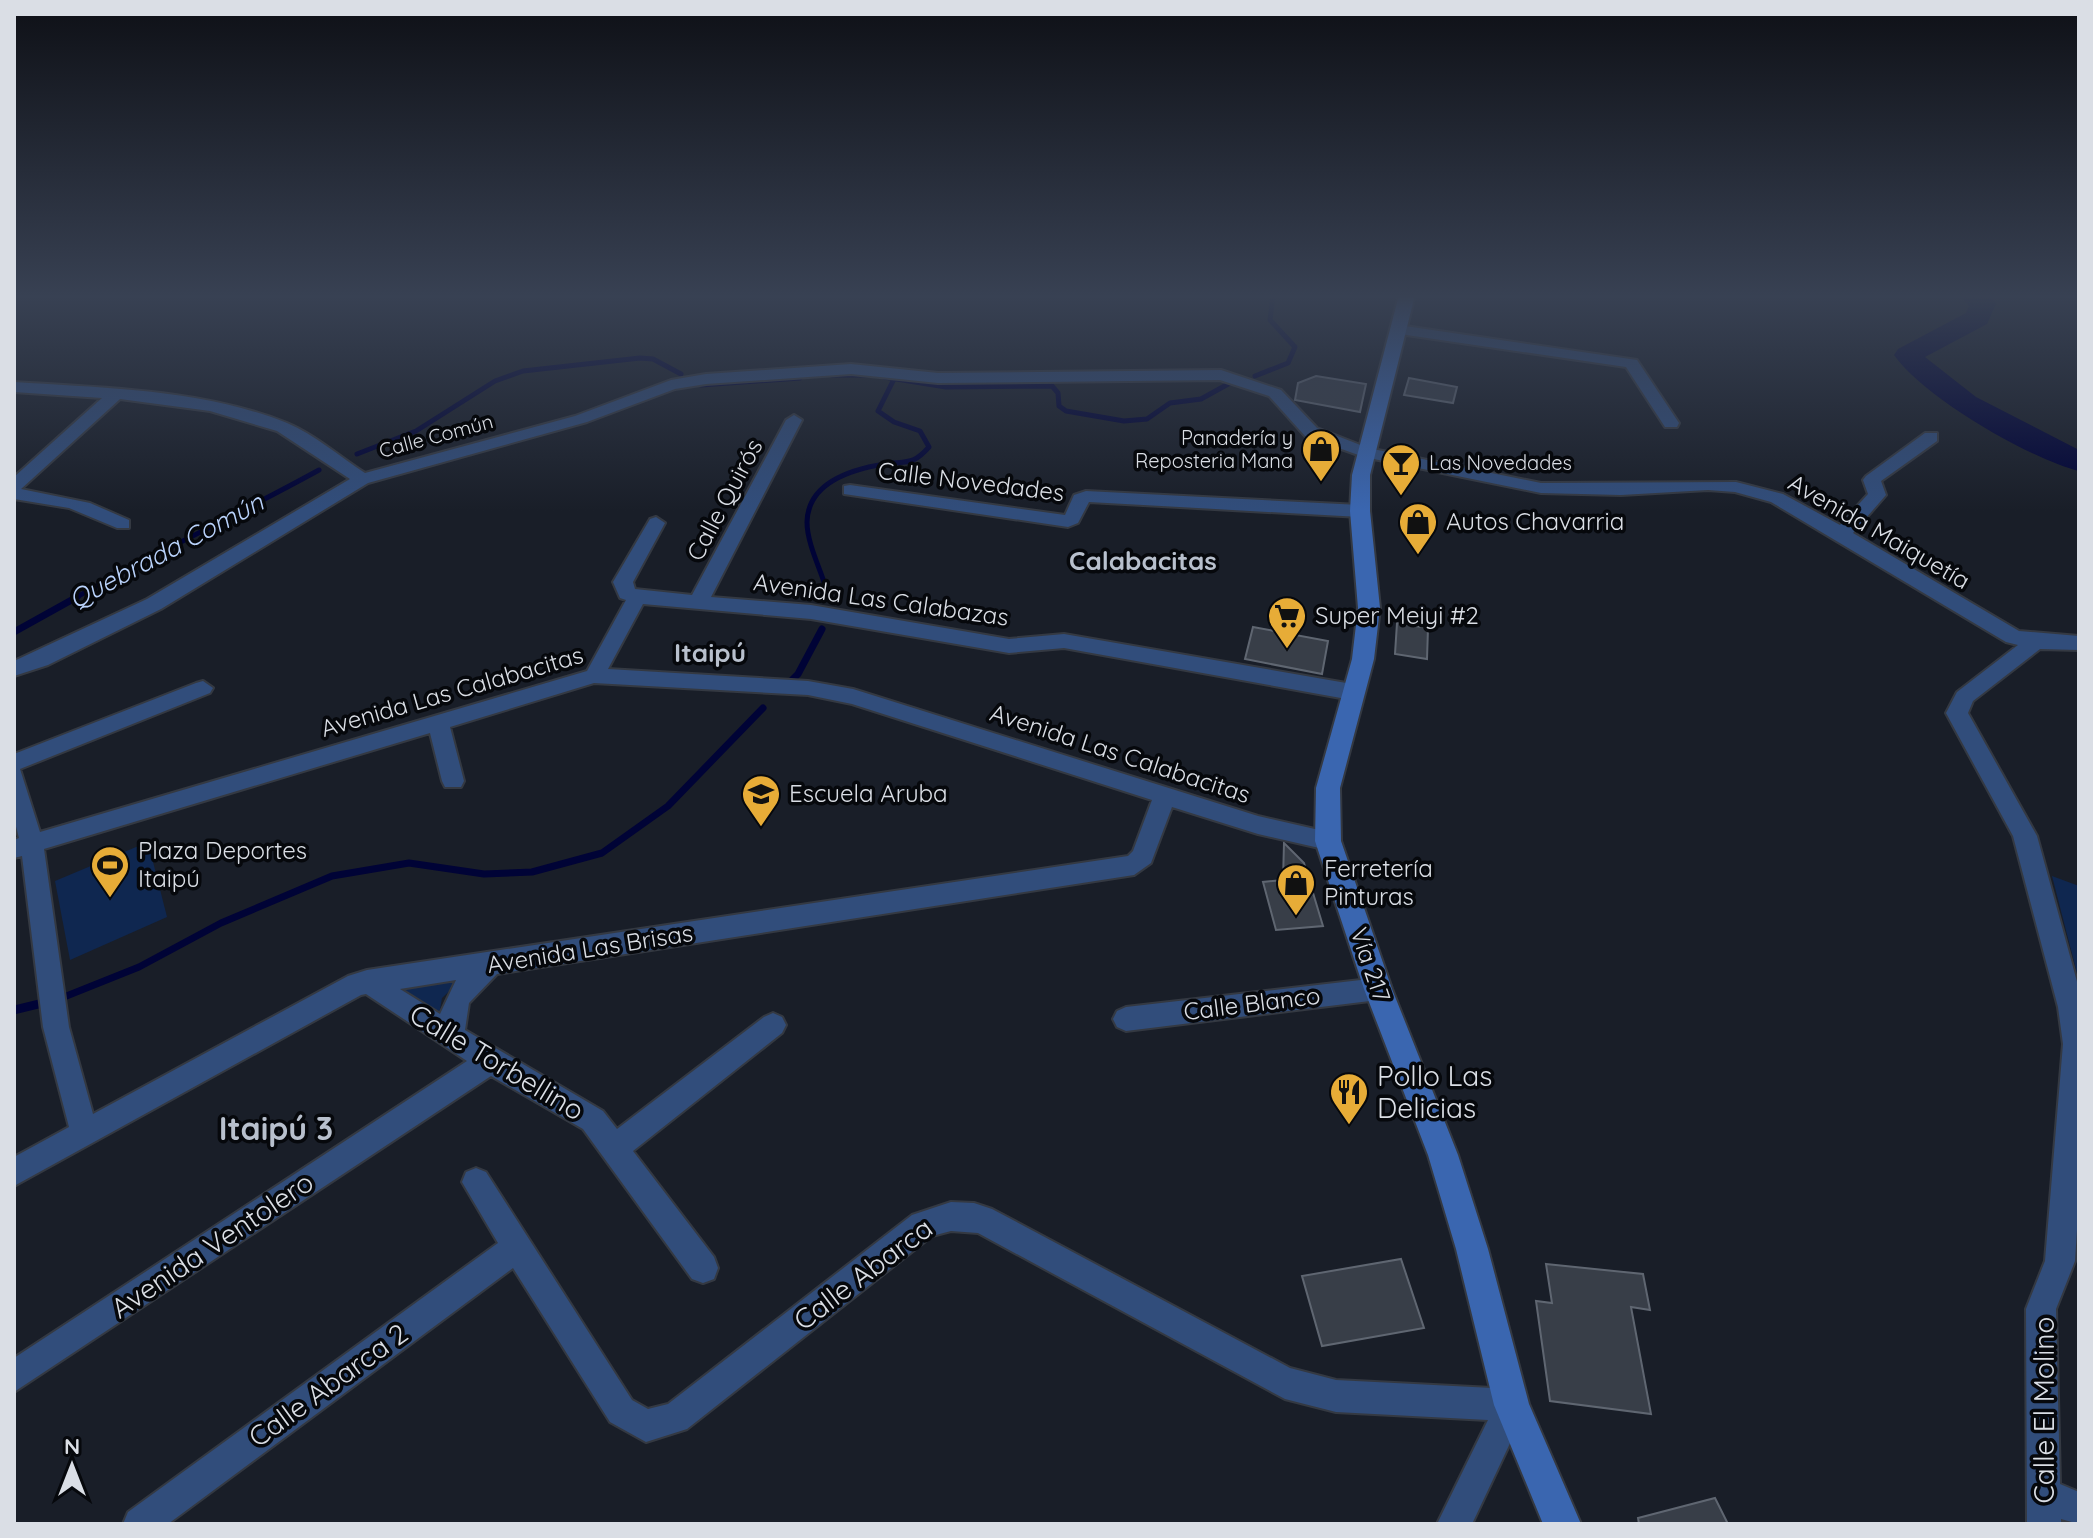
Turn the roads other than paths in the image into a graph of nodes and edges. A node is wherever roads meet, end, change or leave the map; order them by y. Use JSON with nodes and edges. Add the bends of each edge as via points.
{"nodes":[{"id":1,"x":1388,"y":367,"type":"edge"},
{"id":2,"x":1634,"y":367,"type":"edge"},
{"id":3,"x":14,"y":387,"type":"edge"},
{"id":4,"x":116,"y":394,"type":"junction"},
{"id":5,"x":794,"y":420,"type":"dead end"},
{"id":6,"x":1671,"y":423,"type":"dead end"},
{"id":7,"x":1931,"y":437,"type":"dead end"},
{"id":8,"x":1364,"y":452,"type":"junction"},
{"id":9,"x":362,"y":479,"type":"junction"},
{"id":10,"x":14,"y":486,"type":"edge"},
{"id":11,"x":850,"y":490,"type":"dead end"},
{"id":12,"x":14,"y":494,"type":"edge"},
{"id":13,"x":1360,"y":511,"type":"junction"},
{"id":14,"x":656,"y":523,"type":"dead end"},
{"id":15,"x":123,"y":524,"type":"dead end"},
{"id":16,"x":1842,"y":534,"type":"junction"},
{"id":17,"x":637,"y":597,"type":"junction"},
{"id":18,"x":699,"y":601,"type":"junction"},
{"id":19,"x":2036,"y":642,"type":"junction"},
{"id":20,"x":2079,"y":643,"type":"edge"},
{"id":21,"x":14,"y":669,"type":"edge"},
{"id":22,"x":594,"y":676,"type":"junction"},
{"id":23,"x":203,"y":688,"type":"dead end"},
{"id":24,"x":1352,"y":692,"type":"junction"},
{"id":25,"x":438,"y":721,"type":"junction"},
{"id":26,"x":14,"y":763,"type":"edge"},
{"id":27,"x":14,"y":776,"type":"edge"},
{"id":28,"x":453,"y":781,"type":"dead end"},
{"id":29,"x":1165,"y":796,"type":"junction"},
{"id":30,"x":1328,"y":841,"type":"junction"},
{"id":31,"x":23,"y":846,"type":"edge"},
{"id":32,"x":490,"y":964,"type":"junction"},
{"id":33,"x":367,"y":981,"type":"junction"},
{"id":34,"x":1378,"y":989,"type":"junction"},
{"id":35,"x":1126,"y":1019,"type":"dead end"},
{"id":36,"x":773,"y":1025,"type":"dead end"},
{"id":37,"x":452,"y":1037,"type":"junction"},
{"id":38,"x":490,"y":1061,"type":"junction"},
{"id":39,"x":84,"y":1132,"type":"junction"},
{"id":40,"x":616,"y":1147,"type":"junction"},
{"id":41,"x":14,"y":1172,"type":"edge"},
{"id":42,"x":476,"y":1182,"type":"dead end"},
{"id":43,"x":517,"y":1247,"type":"junction"},
{"id":44,"x":703,"y":1268,"type":"dead end"},
{"id":45,"x":14,"y":1376,"type":"edge"},
{"id":46,"x":1512,"y":1405,"type":"junction"},
{"id":47,"x":2044,"y":1508,"type":"edge"},
{"id":48,"x":2079,"y":1510,"type":"edge"},
{"id":49,"x":140,"y":1524,"type":"edge"},
{"id":50,"x":1454,"y":1524,"type":"edge"},
{"id":51,"x":1562,"y":1524,"type":"edge"}],
"edges":[{"from":1,"to":8,"type":"main road","name":"Vía 217"},
{"from":2,"to":6,"type":"street"},
{"from":3,"to":4,"type":"street"},
{"from":4,"to":9,"type":"street","via":[[212,406],[283,427]]},
{"from":4,"to":10,"type":"street"},
{"from":5,"to":18,"type":"street","name":"Calle Quirós"},
{"from":7,"to":16,"type":"street","via":[[1872,480],[1877,495]]},
{"from":8,"to":9,"type":"street","name":"Calle Común","via":[[1311,432],[1275,393],[1221,375],[938,378],[851,369],[671,385],[581,419]]},
{"from":8,"to":13,"type":"main road","name":"Vía 217"},
{"from":8,"to":16,"type":"street","name":"Avenida Maiquetía","via":[[1541,488],[1736,487],[1777,498]]},
{"from":9,"to":21,"type":"street","name":"Calle Común","via":[[154,604]]},
{"from":11,"to":13,"type":"street","name":"Calle Novedades","via":[[1068,521],[1086,496]]},
{"from":12,"to":15,"type":"street","via":[[71,501]]},
{"from":13,"to":24,"type":"main road","name":"Vía 217","via":[[1369,608],[1363,659]]},
{"from":14,"to":17,"type":"street","via":[[623,582],[627,593]]},
{"from":16,"to":19,"type":"street","name":"Avenida Maiquetía","via":[[1974,616],[2013,637]]},
{"from":17,"to":18,"type":"street","name":"Avenida Las Calabazas"},
{"from":17,"to":22,"type":"street"},
{"from":18,"to":24,"type":"street","name":"Avenida Las Calabazas","via":[[811,612],[1009,646],[1064,641]]},
{"from":19,"to":20,"type":"street","name":"Avenida Maiquetía"},
{"from":19,"to":47,"type":"street","name":"Calle El Molino","via":[[1964,697],[1957,713],[2025,836],[2076,1044],[2060,1261],[2041,1309]]},
{"from":22,"to":25,"type":"street","name":"Avenida Las Calabacitas"},
{"from":22,"to":29,"type":"street","name":"Avenida Las Calabacitas","via":[[808,688],[853,697]]},
{"from":23,"to":26,"type":"street"},
{"from":24,"to":30,"type":"main road","name":"Vía 217","via":[[1328,788]]},
{"from":25,"to":28,"type":"street"},
{"from":25,"to":31,"type":"street","name":"Avenida Las Calabacitas"},
{"from":27,"to":31,"type":"street"},
{"from":29,"to":30,"type":"street","name":"Avenida Las Calabacitas"},
{"from":29,"to":32,"type":"street","name":"Avenida Las Brisas","via":[[1143,856],[1134,865]]},
{"from":30,"to":34,"type":"main road","name":"Vía 217"},
{"from":31,"to":39,"type":"street","via":[[56,1028]]},
{"from":32,"to":33,"type":"street","name":"Avenida Las Brisas"},
{"from":32,"to":37,"type":"street","via":[[453,1003]]},
{"from":33,"to":37,"type":"street","name":"Calle Torbellino"},
{"from":33,"to":39,"type":"street","name":"Avenida Las Brisas"},
{"from":34,"to":35,"type":"street","name":"Calle Blanco"},
{"from":34,"to":46,"type":"main road","name":"Vía 217","via":[[1443,1155]]},
{"from":36,"to":40,"type":"street"},
{"from":37,"to":38,"type":"street","name":"Calle Torbellino"},
{"from":38,"to":40,"type":"street","name":"Calle Torbellino","via":[[593,1120]]},
{"from":38,"to":45,"type":"street","name":"Avenida Ventolero"},
{"from":39,"to":41,"type":"street","name":"Avenida Las Brisas"},
{"from":40,"to":44,"type":"street","name":"Calle Torbellino"},
{"from":42,"to":43,"type":"street","name":"Calle Abarca"},
{"from":43,"to":46,"type":"street","name":"Calle Abarca","via":[[621,1411],[646,1426],[676,1418],[922,1225],[962,1215],[1000,1228],[1285,1383],[1336,1396]]},
{"from":43,"to":49,"type":"street","name":"Calle Abarca 2"},
{"from":46,"to":50,"type":"street"},
{"from":46,"to":51,"type":"main road","name":"Vía 217"},
{"from":47,"to":48,"type":"street"}]}
